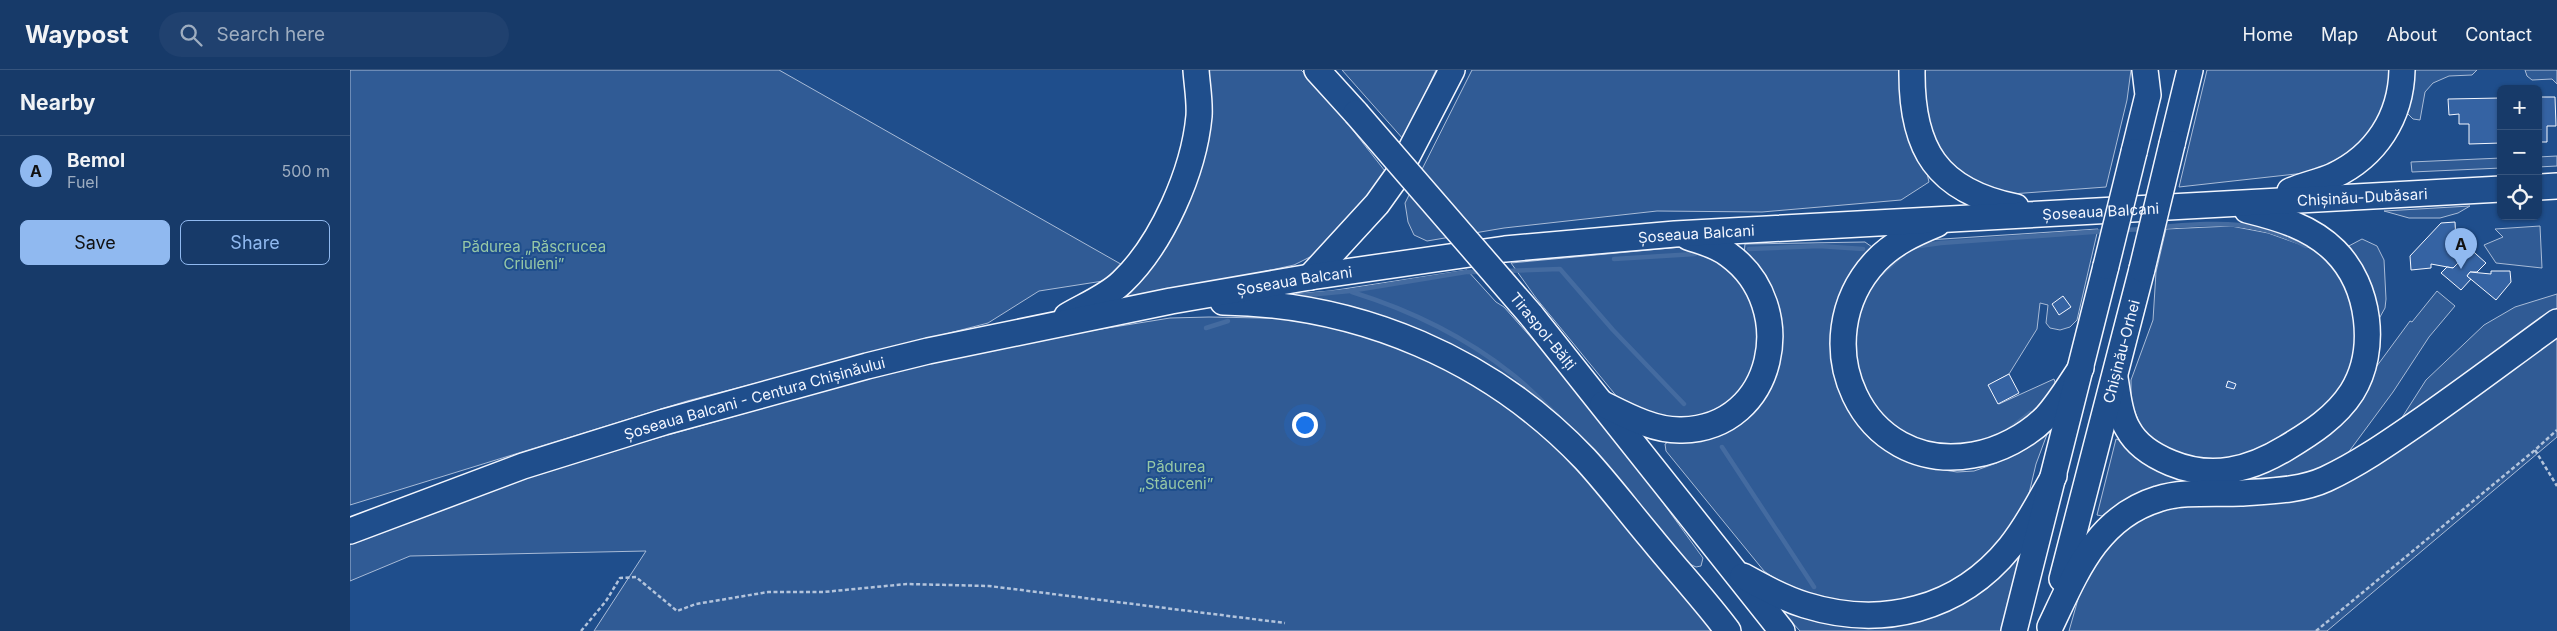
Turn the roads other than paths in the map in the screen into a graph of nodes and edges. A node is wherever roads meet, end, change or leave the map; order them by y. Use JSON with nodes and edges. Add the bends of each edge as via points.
{"nodes":[{"id":1,"x":1196,"y":70,"type":"edge"},
{"id":2,"x":1317,"y":70,"type":"edge"},
{"id":3,"x":1452,"y":70,"type":"edge"},
{"id":4,"x":1912,"y":70,"type":"edge"},
{"id":5,"x":2145,"y":70,"type":"edge"},
{"id":6,"x":2190,"y":70,"type":"edge"},
{"id":7,"x":2402,"y":70,"type":"edge"},
{"id":8,"x":2557,"y":186,"type":"edge"},
{"id":9,"x":2542,"y":187,"type":"edge"},
{"id":10,"x":2497,"y":189,"type":"edge"},
{"id":11,"x":2260,"y":202,"type":"junction"},
{"id":12,"x":2225,"y":204,"type":"junction"},
{"id":13,"x":2047,"y":214,"type":"junction"},
{"id":14,"x":1952,"y":218,"type":"junction"},
{"id":15,"x":1675,"y":234,"type":"junction"},
{"id":16,"x":1310,"y":277,"type":"junction"},
{"id":17,"x":1171,"y":301,"type":"junction"},
{"id":18,"x":2557,"y":322,"type":"edge"},
{"id":19,"x":1051,"y":326,"type":"junction"},
{"id":20,"x":2081,"y":368,"type":"junction"},
{"id":21,"x":2114,"y":378,"type":"junction"},
{"id":22,"x":1599,"y":402,"type":"junction"},
{"id":23,"x":2054,"y":476,"type":"junction"},
{"id":24,"x":350,"y":531,"type":"edge"},
{"id":25,"x":1735,"y":573,"type":"junction"},
{"id":26,"x":1758,"y":601,"type":"junction"},
{"id":27,"x":1725,"y":628,"type":"edge"},
{"id":28,"x":2049,"y":629,"type":"edge"},
{"id":29,"x":1782,"y":631,"type":"edge"},
{"id":30,"x":2014,"y":631,"type":"edge"}],
"edges":[{"from":1,"to":19,"type":"highway","via":[[1199,113],[1196,141],[1162,232],[1143,260],[1120,284]]},
{"from":2,"to":22,"type":"highway","name":"Tiraspol-Bălți","bridge":true,"via":[[1531,316]]},
{"from":3,"to":16,"type":"highway","via":[[1397,176],[1377,204]]},
{"from":4,"to":13,"type":"highway","via":[[1917,126],[1943,174],[1954,184],[1983,199]]},
{"from":5,"to":20,"type":"highway","bridge":true,"via":[[2148,95]]},
{"from":6,"to":21,"type":"highway","name":"Chișinău-Orhei","bridge":true},
{"from":7,"to":11,"type":"highway","via":[[2396,108],[2375,146],[2334,176]]},
{"from":8,"to":9,"type":"highway"},
{"from":10,"to":11,"type":"highway","name":"Chișinău-Dubăsari"},
{"from":11,"to":12,"type":"highway","name":"Chișinău-Dubăsari"},
{"from":12,"to":13,"type":"highway","name":"Șoseaua Balcani"},
{"from":12,"to":21,"type":"highway","via":[[2288,221],[2321,240],[2345,262],[2363,301],[2367,325],[2364,365],[2352,392],[2330,417],[2286,448],[2249,467],[2215,473],[2179,466],[2149,452],[2137,442],[2127,428]]},
{"from":13,"to":14,"type":"highway","name":"Șoseaua Balcani"},
{"from":14,"to":15,"type":"highway","name":"Șoseaua Balcani"},
{"from":14,"to":20,"type":"highway","via":[[1914,233],[1886,251],[1865,275],[1849,308],[1842,350],[1845,370],[1858,404],[1868,418],[1911,450],[1946,458],[1980,454],[2018,438],[2046,416]]},
{"from":15,"to":16,"type":"highway","name":"Șoseaua Balcani","via":[[1506,249]]},
{"from":15,"to":22,"type":"highway","via":[[1722,250],[1739,263],[1753,281],[1769,323],[1770,348],[1765,371],[1752,395],[1738,411],[1723,421],[1690,430],[1667,429]]},
{"from":16,"to":17,"type":"highway","name":"Șoseaua Balcani"},
{"from":17,"to":19,"type":"highway","name":"Șoseaua Balcani - Centura Chișinăului"},
{"from":17,"to":27,"type":"highway","via":[[1294,306],[1372,324],[1429,346],[1483,375],[1520,401],[1585,459]]},
{"from":18,"to":28,"type":"highway","via":[[2371,455],[2324,480],[2274,491],[2159,498],[2132,510],[2112,523],[2083,559]]},
{"from":19,"to":24,"type":"highway","name":"Șoseaua Balcani - Centura Chișinăului","via":[[928,351],[664,422],[523,466]]},
{"from":20,"to":23,"type":"highway"},
{"from":21,"to":28,"type":"highway","name":"Chișinău-Orhei"},
{"from":22,"to":25,"type":"highway","name":"Tiraspol-Bălți"},
{"from":23,"to":25,"type":"highway","via":[[2024,527],[1992,567],[1971,586],[1927,606],[1901,613],[1842,614],[1803,604]]},
{"from":23,"to":30,"type":"highway"},
{"from":25,"to":26,"type":"highway","name":"Tiraspol-Bălți"},
{"from":26,"to":27,"type":"highway"},
{"from":26,"to":29,"type":"highway","name":"Tiraspol-Bălți"}]}
